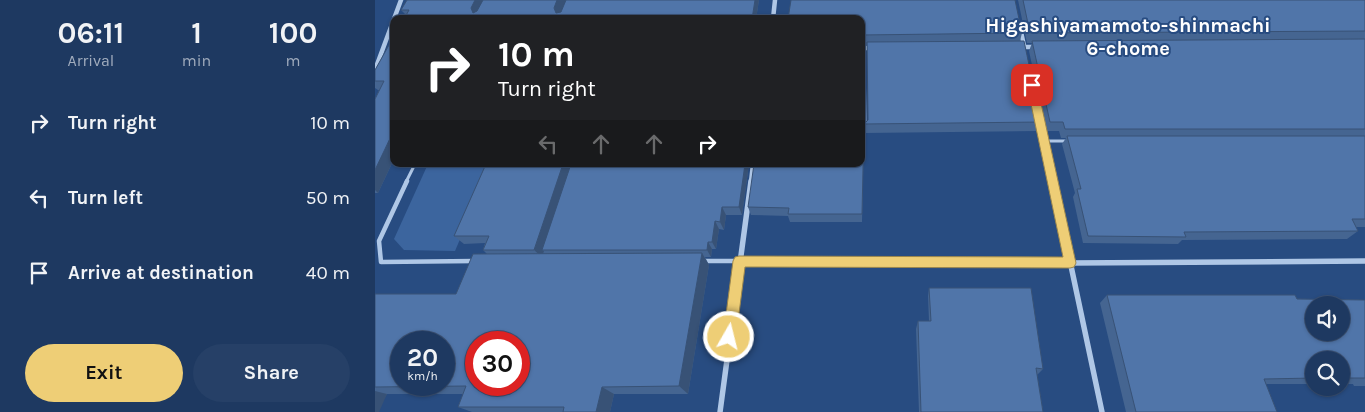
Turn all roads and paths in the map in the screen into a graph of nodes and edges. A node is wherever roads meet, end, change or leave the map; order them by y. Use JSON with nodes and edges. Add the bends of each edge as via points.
{"nodes":[{"id":1,"x":401,"y":0,"type":"edge"},
{"id":2,"x":775,"y":0,"type":"edge"},
{"id":3,"x":395,"y":15,"type":"edge"},
{"id":4,"x":773,"y":15,"type":"edge"},
{"id":5,"x":1018,"y":19,"type":"edge"},
{"id":6,"x":390,"y":30,"type":"edge"},
{"id":7,"x":1015,"y":47,"type":"edge"},
{"id":8,"x":1025,"y":47,"type":"junction"},
{"id":9,"x":1044,"y":47,"type":"edge"},
{"id":10,"x":865,"y":48,"type":"edge"},
{"id":11,"x":883,"y":48,"type":"edge"},
{"id":12,"x":1027,"y":56,"type":"edge"},
{"id":13,"x":375,"y":70,"type":"edge"},
{"id":14,"x":1038,"y":113,"type":"edge"},
{"id":15,"x":1044,"y":141,"type":"junction"},
{"id":16,"x":1073,"y":141,"type":"edge"},
{"id":17,"x":414,"y":167,"type":"edge"},
{"id":18,"x":753,"y":167,"type":"edge"},
{"id":19,"x":477,"y":261,"type":"edge"},
{"id":20,"x":701,"y":261,"type":"edge"},
{"id":21,"x":739,"y":261,"type":"junction"},
{"id":22,"x":1365,"y":261,"type":"edge"},
{"id":23,"x":1070,"y":263,"type":"junction"},
{"id":24,"x":720,"y":412,"type":"edge"},
{"id":25,"x":1102,"y":412,"type":"edge"}],
"edges":[{"from":1,"to":3,"type":"street"},
{"from":2,"to":4,"type":"street"},
{"from":5,"to":8,"type":"street"},
{"from":6,"to":13,"type":"street"},
{"from":7,"to":8,"type":"street"},
{"from":8,"to":9,"type":"street"},
{"from":8,"to":12,"type":"street"},
{"from":10,"to":11,"type":"street"},
{"from":14,"to":15,"type":"street"},
{"from":15,"to":16,"type":"lane"},
{"from":15,"to":23,"type":"street"},
{"from":17,"to":19,"type":"lane","via":[[379,242],[381,262]]},
{"from":18,"to":21,"type":"street"},
{"from":20,"to":21,"type":"lane"},
{"from":21,"to":23,"type":"street"},
{"from":21,"to":24,"type":"street"},
{"from":22,"to":23,"type":"street"},
{"from":23,"to":25,"type":"street"}]}
